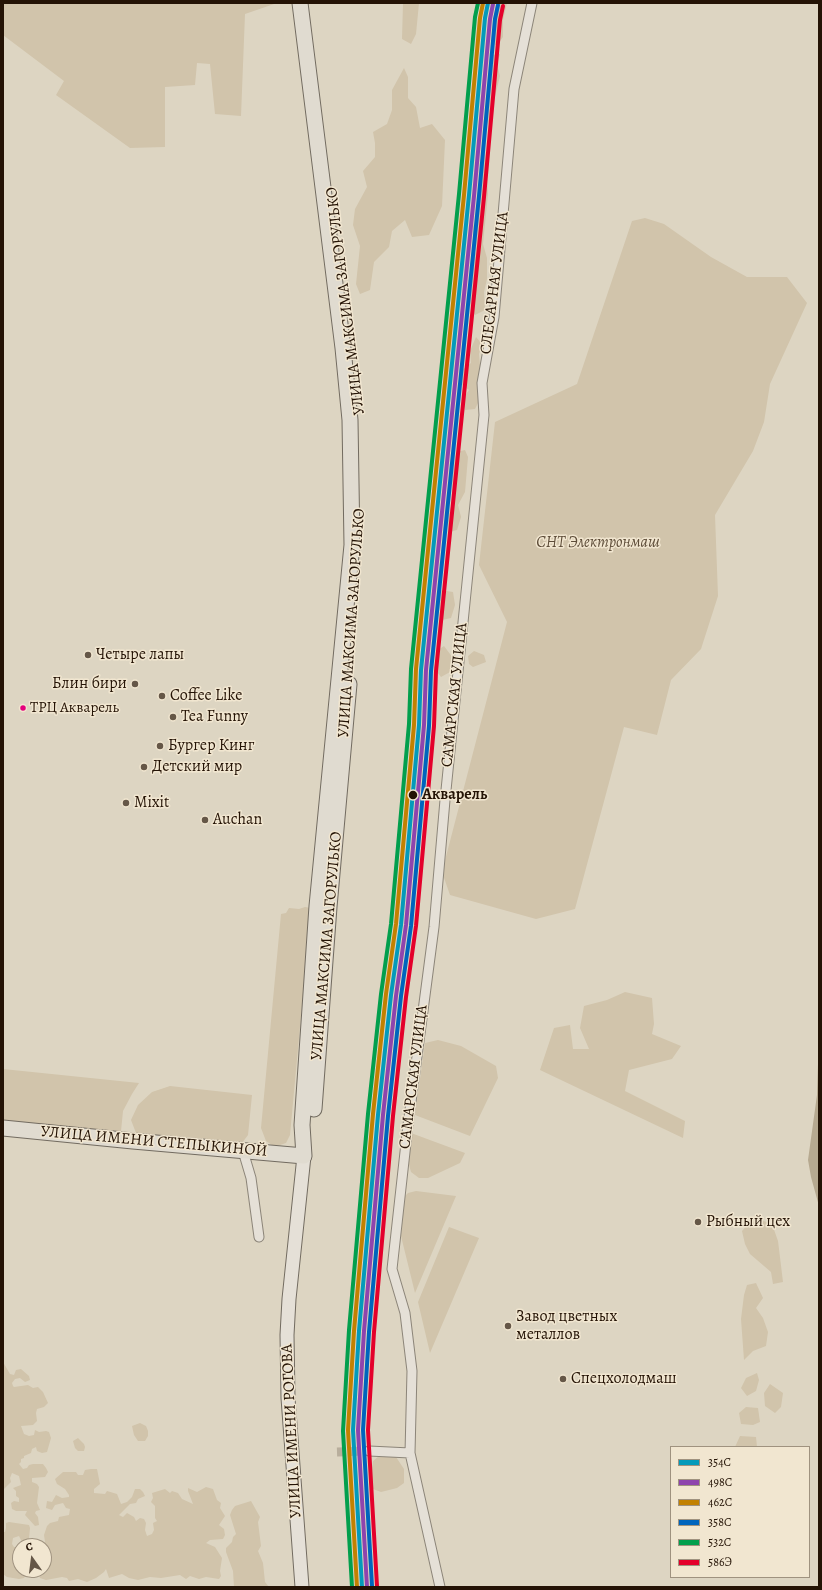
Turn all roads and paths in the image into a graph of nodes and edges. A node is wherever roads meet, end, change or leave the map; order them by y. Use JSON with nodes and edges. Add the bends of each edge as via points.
{"nodes":[{"id":1,"x":300,"y":3,"type":"edge"},
{"id":2,"x":309,"y":3,"type":"edge"},
{"id":3,"x":532,"y":3,"type":"edge"},
{"id":4,"x":468,"y":563,"type":"joint"},
{"id":5,"x":3,"y":1128,"type":"edge"},
{"id":6,"x":243,"y":1151,"type":"junction"},
{"id":7,"x":304,"y":1152,"type":"junction"},
{"id":8,"x":259,"y":1237,"type":"dead end"},
{"id":9,"x":369,"y":1451,"type":"tunnel mouth"},
{"id":10,"x":410,"y":1453,"type":"junction"},
{"id":11,"x":302,"y":1587,"type":"edge"},
{"id":12,"x":440,"y":1587,"type":"edge"}],
"edges":[{"from":1,"to":7,"type":"main road","name":"УЛИЦА МАКСИМА ЗАГОРУЛЬКО","via":[[350,420],[352,545],[317,906],[302,1125]]},
{"from":2,"to":7,"type":"main road","name":"УЛИЦА МАКСИМА ЗАГОРУЛЬКО","via":[[353,346],[360,420],[362,543],[329,907],[312,1131]]},
{"from":3,"to":4,"type":"street","name":"СЛЕСАРНАЯ УЛИЦА","via":[[514,89],[494,317],[482,382],[484,415]]},
{"from":4,"to":10,"type":"street","name":"САМАРСКАЯ УЛИЦА","via":[[434,927],[392,1269],[406,1313],[411,1364]]},
{"from":5,"to":6,"type":"main road","name":"УЛИЦА ИМЕНИ СТЕПЫКИНОЙ"},
{"from":6,"to":7,"type":"main road","name":"УЛИЦА ИМЕНИ СТЕПЫКИНОЙ"},
{"from":6,"to":8,"type":"street","via":[[251,1178]]},
{"from":7,"to":11,"type":"main road","name":"УЛИЦА ИМЕНИ РОГОВА","via":[[287,1335],[288,1398]]},
{"from":9,"to":10,"type":"street"},
{"from":10,"to":12,"type":"street","name":"САМАРСКАЯ УЛИЦА"}]}
